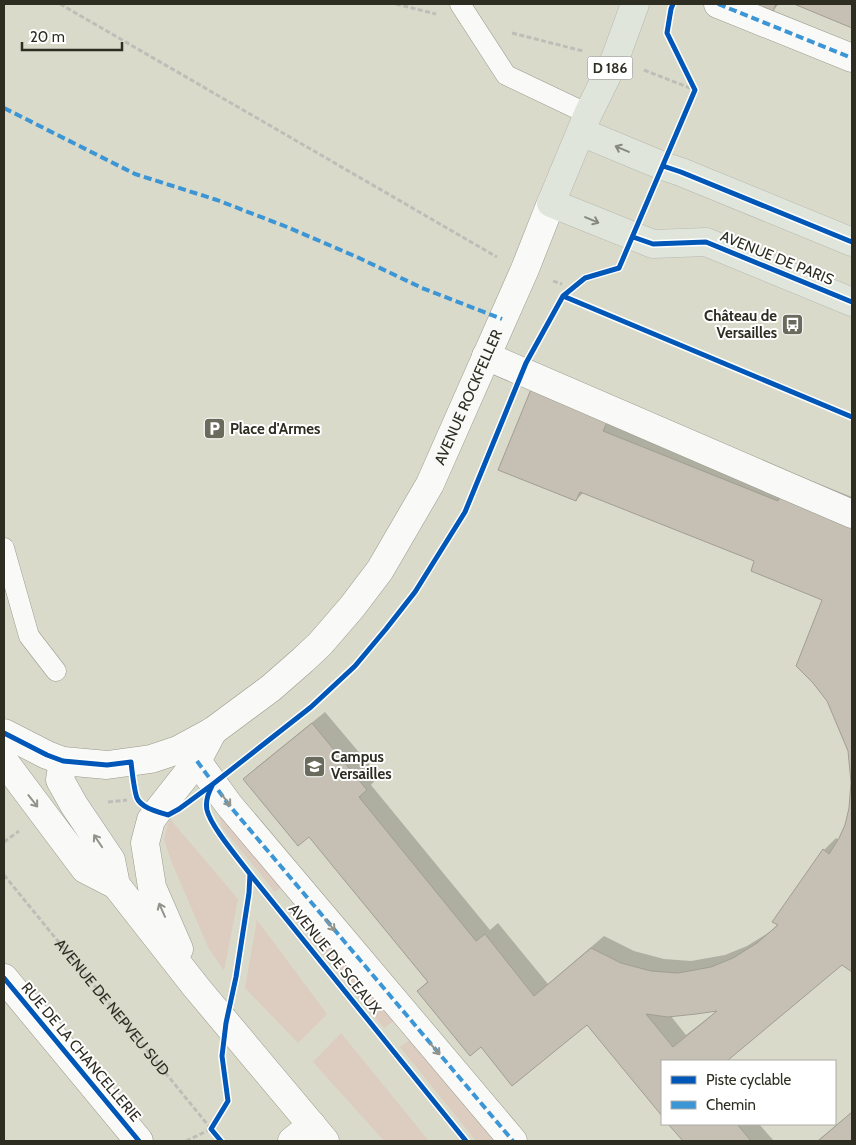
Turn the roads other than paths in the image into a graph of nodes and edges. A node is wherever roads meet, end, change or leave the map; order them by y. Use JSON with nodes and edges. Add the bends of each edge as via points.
{"nodes":[{"id":1,"x":460,"y":4,"type":"edge"},
{"id":2,"x":635,"y":4,"type":"edge"},
{"id":3,"x":718,"y":4,"type":"edge"},
{"id":4,"x":852,"y":58,"type":"edge"},
{"id":5,"x":584,"y":123,"type":"junction"},
{"id":6,"x":551,"y":203,"type":"junction"},
{"id":7,"x":852,"y":242,"type":"edge"},
{"id":8,"x":852,"y":302,"type":"edge"},
{"id":9,"x":486,"y":356,"type":"junction"},
{"id":10,"x":852,"y":514,"type":"edge"},
{"id":11,"x":4,"y":548,"type":"edge"},
{"id":12,"x":56,"y":671,"type":"dead end"},
{"id":13,"x":213,"y":731,"type":"junction"},
{"id":14,"x":4,"y":733,"type":"edge"},
{"id":15,"x":63,"y":761,"type":"junction"},
{"id":16,"x":197,"y":761,"type":"junction"},
{"id":17,"x":4,"y":762,"type":"edge"},
{"id":18,"x":116,"y":885,"type":"junction"},
{"id":19,"x":4,"y":978,"type":"edge"},
{"id":20,"x":196,"y":987,"type":"junction"},
{"id":21,"x":310,"y":1136,"type":"edge"},
{"id":22,"x":139,"y":1141,"type":"edge"},
{"id":23,"x":513,"y":1141,"type":"edge"}],
"edges":[{"from":1,"to":5,"type":"lane","via":[[506,75]]},
{"from":2,"to":5,"type":"main road","name":"AVENUE ROCKFELLER","number":"D 186"},
{"from":3,"to":4,"type":"street"},
{"from":5,"to":6,"type":"main road","name":"AVENUE ROCKFELLER","number":"D 186"},
{"from":7,"to":5,"type":"main road","one_way":true,"via":[[663,166]]},
{"from":6,"to":8,"type":"main road","name":"AVENUE DE PARIS","one_way":true,"via":[[653,244],[706,242]]},
{"from":6,"to":9,"type":"street","name":"AVENUE ROCKFELLER"},
{"from":9,"to":10,"type":"street"},
{"from":9,"to":13,"type":"street","name":"AVENUE ROCKFELLER","via":[[430,484],[380,570],[352,608],[304,660]]},
{"from":11,"to":12,"type":"lane","via":[[29,636]]},
{"from":13,"to":15,"type":"street","via":[[178,750],[151,759],[107,765]]},
{"from":13,"to":16,"type":"street"},
{"from":14,"to":15,"type":"street"},
{"from":18,"to":15,"type":"street","one_way":true,"via":[[111,860],[60,780]]},
{"from":20,"to":16,"type":"street","one_way":true,"via":[[152,887],[145,843],[151,820]]},
{"from":16,"to":23,"type":"street","name":"AVENUE DE SCEAUX","one_way":true,"via":[[229,805]]},
{"from":17,"to":18,"type":"street","one_way":true,"via":[[85,869]]},
{"from":18,"to":20,"type":"street"},
{"from":19,"to":22,"type":"street","name":"RUE DE LA CHANCELLERIE"},
{"from":20,"to":21,"type":"street"}]}
